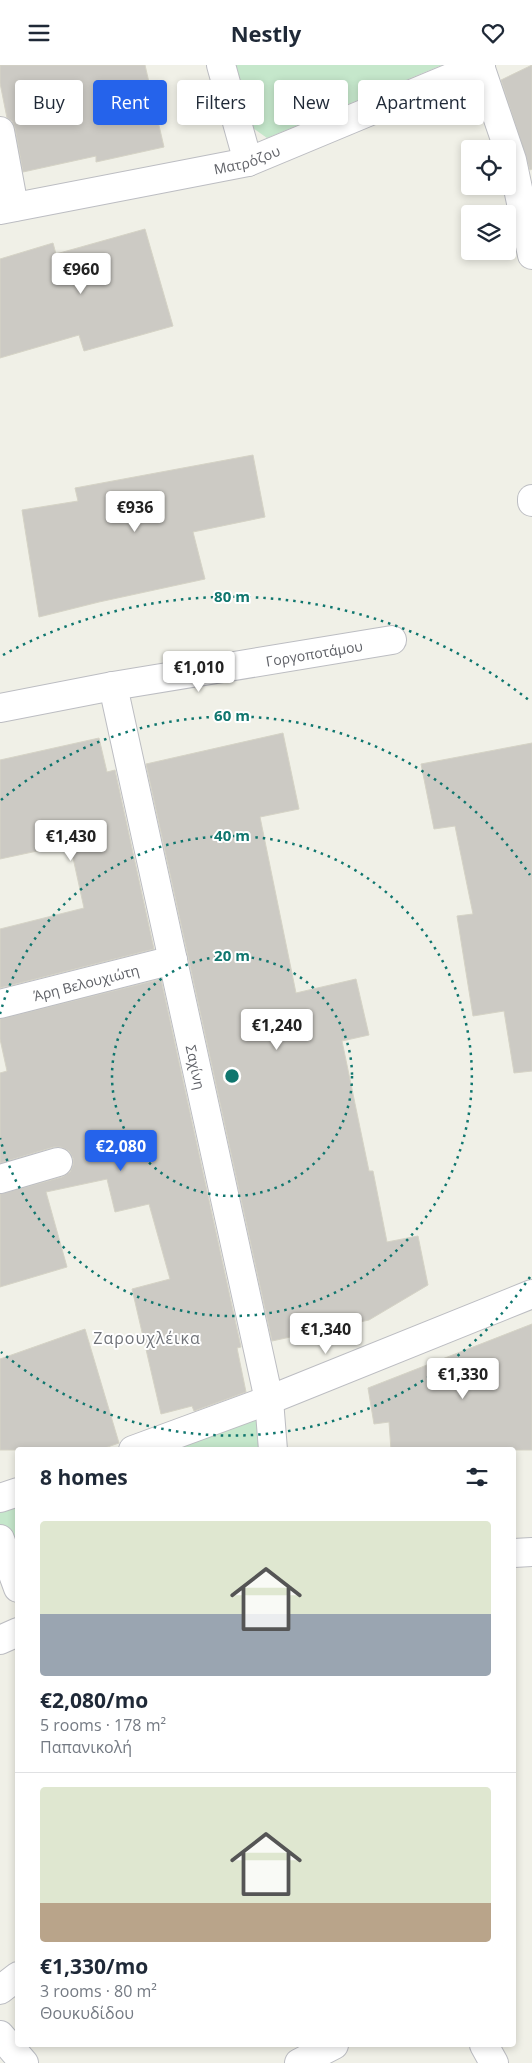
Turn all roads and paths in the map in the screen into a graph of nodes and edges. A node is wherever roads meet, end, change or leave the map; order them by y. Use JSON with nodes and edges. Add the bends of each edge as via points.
{"nodes":[{"id":1,"x":221,"y":65,"type":"edge"},
{"id":2,"x":481,"y":65,"type":"edge"},
{"id":3,"x":0,"y":131,"type":"edge"},
{"id":4,"x":248,"y":162,"type":"junction"},
{"id":5,"x":7,"y":209,"type":"edge"},
{"id":6,"x":532,"y":255,"type":"edge"},
{"id":7,"x":392,"y":641,"type":"dead end"},
{"id":8,"x":113,"y":686,"type":"junction"},
{"id":9,"x":0,"y":708,"type":"edge"},
{"id":10,"x":173,"y":960,"type":"junction"},
{"id":11,"x":0,"y":1004,"type":"edge"},
{"id":12,"x":58,"y":1163,"type":"dead end"},
{"id":13,"x":0,"y":1179,"type":"edge"},
{"id":14,"x":532,"y":1294,"type":"edge"},
{"id":15,"x":269,"y":1401,"type":"junction"},
{"id":16,"x":141,"y":1447,"type":"edge"},
{"id":17,"x":273,"y":1447,"type":"edge"},
{"id":18,"x":15,"y":1493,"type":"edge"},
{"id":19,"x":0,"y":1498,"type":"edge"},
{"id":20,"x":0,"y":1539,"type":"edge"},
{"id":21,"x":532,"y":1552,"type":"edge"},
{"id":22,"x":516,"y":1553,"type":"edge"},
{"id":23,"x":15,"y":1579,"type":"edge"},
{"id":24,"x":15,"y":1633,"type":"edge"},
{"id":25,"x":0,"y":1640,"type":"edge"},
{"id":26,"x":15,"y":1978,"type":"edge"},
{"id":27,"x":0,"y":1990,"type":"edge"},
{"id":28,"x":0,"y":2035,"type":"edge"},
{"id":29,"x":330,"y":2047,"type":"edge"},
{"id":30,"x":485,"y":2047,"type":"edge"},
{"id":31,"x":24,"y":2063,"type":"edge"},
{"id":32,"x":299,"y":2063,"type":"edge"},
{"id":33,"x":494,"y":2063,"type":"edge"}],
"edges":[{"from":1,"to":4,"type":"street"},
{"from":2,"to":4,"type":"street","name":"Ματρόζου"},
{"from":2,"to":6,"type":"street","via":[[512,160]]},
{"from":3,"to":5,"type":"street"},
{"from":4,"to":5,"type":"street","name":"Ματρόζου"},
{"from":7,"to":8,"type":"street","name":"Γοργοποτάμου"},
{"from":8,"to":9,"type":"street","name":"Γοργοποτάμου"},
{"from":8,"to":10,"type":"street","name":"Σαχίνη"},
{"from":10,"to":11,"type":"street","name":"Άρη Βελουχιώτη"},
{"from":10,"to":15,"type":"street","name":"Σαχίνη"},
{"from":12,"to":13,"type":"street"},
{"from":14,"to":15,"type":"street"},
{"from":15,"to":16,"type":"street"},
{"from":15,"to":17,"type":"street","name":"Σαχίνη"},
{"from":18,"to":19,"type":"street"},
{"from":20,"to":23,"type":"street"},
{"from":21,"to":22,"type":"street"},
{"from":24,"to":25,"type":"street"},
{"from":26,"to":27,"type":"street"},
{"from":28,"to":31,"type":"street"},
{"from":29,"to":32,"type":"street"},
{"from":30,"to":33,"type":"street"}]}
